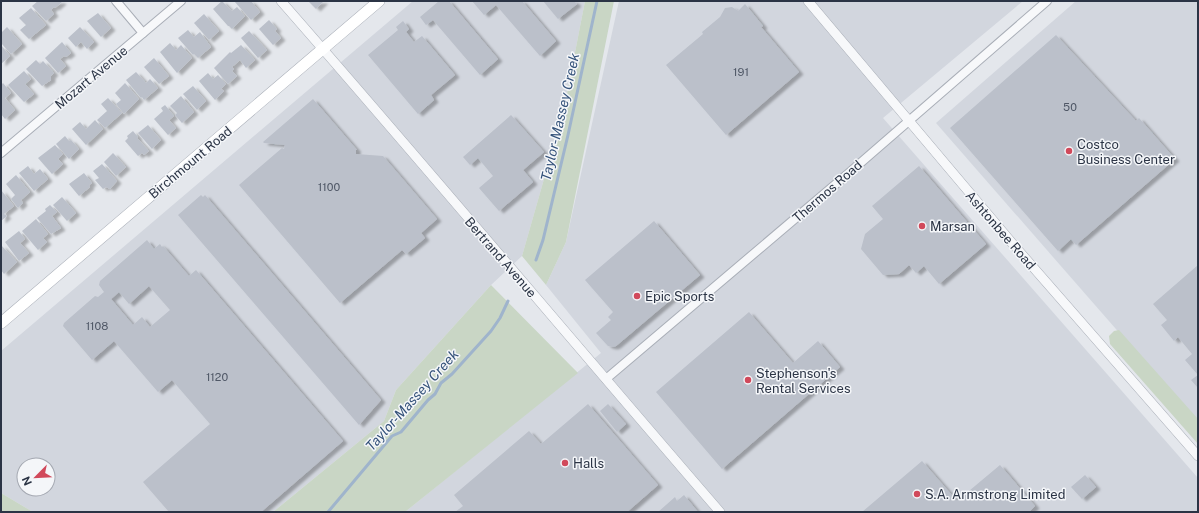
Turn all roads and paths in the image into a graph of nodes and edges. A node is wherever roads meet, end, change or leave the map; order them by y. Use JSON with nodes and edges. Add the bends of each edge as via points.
{"nodes":[{"id":1,"x":116,"y":1,"type":"edge"},
{"id":2,"x":181,"y":1,"type":"edge"},
{"id":3,"x":281,"y":1,"type":"edge"},
{"id":4,"x":379,"y":1,"type":"edge"},
{"id":5,"x":808,"y":1,"type":"edge"},
{"id":6,"x":1047,"y":1,"type":"edge"},
{"id":7,"x":143,"y":33,"type":"junction"},
{"id":8,"x":324,"y":49,"type":"junction"},
{"id":9,"x":908,"y":121,"type":"junction"},
{"id":10,"x":1,"y":154,"type":"edge"},
{"id":11,"x":1,"y":323,"type":"edge"},
{"id":12,"x":606,"y":379,"type":"junction"},
{"id":13,"x":1198,"y":456,"type":"edge"},
{"id":14,"x":720,"y":512,"type":"edge"}],
"edges":[{"from":1,"to":7,"type":"street"},
{"from":2,"to":7,"type":"street","name":"Mozart Avenue"},
{"from":3,"to":8,"type":"street","name":"Bertrand Avenue"},
{"from":4,"to":8,"type":"main road","name":"Birchmount Road"},
{"from":5,"to":9,"type":"street","name":"Ashtonbee Road"},
{"from":6,"to":9,"type":"street","name":"Thermos Road"},
{"from":7,"to":10,"type":"street","name":"Mozart Avenue"},
{"from":8,"to":11,"type":"main road","name":"Birchmount Road"},
{"from":8,"to":12,"type":"street","name":"Bertrand Avenue"},
{"from":9,"to":12,"type":"street","name":"Thermos Road"},
{"from":9,"to":13,"type":"street","name":"Ashtonbee Road"},
{"from":12,"to":14,"type":"street","name":"Bertrand Avenue"}]}
